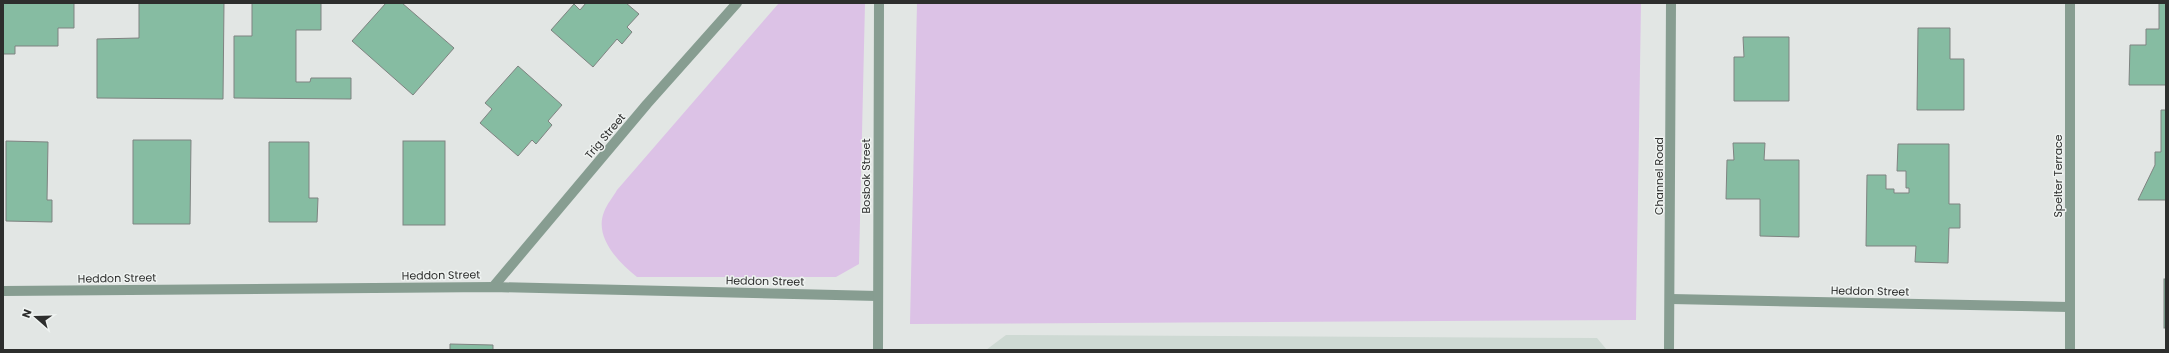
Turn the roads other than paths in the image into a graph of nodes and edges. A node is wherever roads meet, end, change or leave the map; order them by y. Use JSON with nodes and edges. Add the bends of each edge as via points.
{"nodes":[{"id":1,"x":737,"y":3,"type":"edge"},
{"id":2,"x":879,"y":3,"type":"edge"},
{"id":3,"x":1671,"y":3,"type":"edge"},
{"id":4,"x":2070,"y":3,"type":"edge"},
{"id":5,"x":493,"y":287,"type":"junction"},
{"id":6,"x":3,"y":291,"type":"edge"},
{"id":7,"x":878,"y":296,"type":"junction"},
{"id":8,"x":1671,"y":299,"type":"junction"},
{"id":9,"x":2070,"y":307,"type":"junction"},
{"id":10,"x":878,"y":350,"type":"edge"},
{"id":11,"x":1669,"y":350,"type":"edge"},
{"id":12,"x":2070,"y":350,"type":"edge"}],
"edges":[{"from":1,"to":5,"type":"street","name":"Trig Street","via":[[647,104]]},
{"from":2,"to":7,"type":"street","name":"Bosbok Street"},
{"from":3,"to":8,"type":"street","name":"Channel Road"},
{"from":4,"to":9,"type":"street","name":"Spelter Terrace"},
{"from":5,"to":6,"type":"street","name":"Heddon Street"},
{"from":5,"to":7,"type":"street","name":"Heddon Street"},
{"from":7,"to":10,"type":"street","name":"Bosbok Street"},
{"from":8,"to":9,"type":"street","name":"Heddon Street"},
{"from":8,"to":11,"type":"street","name":"Channel Road"},
{"from":9,"to":12,"type":"street","name":"Spelter Terrace"}]}
